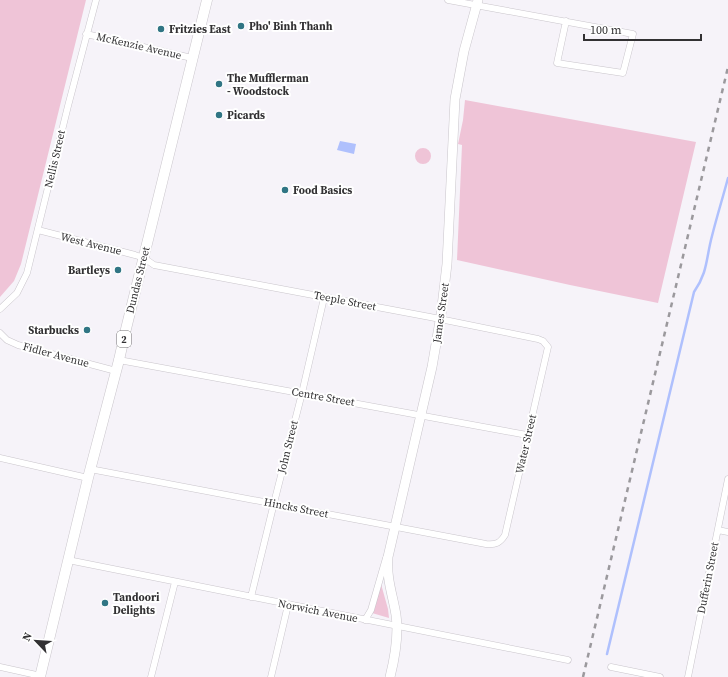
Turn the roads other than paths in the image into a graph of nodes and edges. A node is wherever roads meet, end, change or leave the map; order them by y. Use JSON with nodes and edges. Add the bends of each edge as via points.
{"nodes":[{"id":1,"x":96,"y":0,"type":"edge"},
{"id":2,"x":207,"y":0,"type":"edge"},
{"id":3,"x":448,"y":0,"type":"edge"},
{"id":4,"x":478,"y":3,"type":"edge"},
{"id":5,"x":566,"y":21,"type":"junction"},
{"id":6,"x":86,"y":34,"type":"junction"},
{"id":7,"x":192,"y":58,"type":"junction"},
{"id":8,"x":38,"y":230,"type":"junction"},
{"id":9,"x":144,"y":258,"type":"junction"},
{"id":10,"x":324,"y":298,"type":"junction"},
{"id":11,"x":0,"y":310,"type":"edge"},
{"id":12,"x":440,"y":319,"type":"junction"},
{"id":13,"x":0,"y":333,"type":"edge"},
{"id":14,"x":546,"y":344,"type":"joint"},
{"id":15,"x":119,"y":360,"type":"junction"},
{"id":16,"x":116,"y":371,"type":"junction"},
{"id":17,"x":302,"y":393,"type":"junction"},
{"id":18,"x":421,"y":414,"type":"junction"},
{"id":19,"x":527,"y":435,"type":"junction"},
{"id":20,"x":0,"y":458,"type":"edge"},
{"id":21,"x":89,"y":473,"type":"junction"},
{"id":22,"x":728,"y":479,"type":"edge"},
{"id":23,"x":274,"y":503,"type":"junction"},
{"id":24,"x":394,"y":527,"type":"junction"},
{"id":25,"x":718,"y":530,"type":"junction"},
{"id":26,"x":728,"y":532,"type":"edge"},
{"id":27,"x":500,"y":542,"type":"joint"},
{"id":28,"x":389,"y":549,"type":"junction"},
{"id":29,"x":68,"y":560,"type":"junction"},
{"id":30,"x":175,"y":582,"type":"junction"},
{"id":31,"x":251,"y":597,"type":"junction"},
{"id":32,"x":288,"y":605,"type":"junction"},
{"id":33,"x":365,"y":620,"type":"junction"},
{"id":34,"x":397,"y":626,"type":"junction"},
{"id":35,"x":568,"y":660,"type":"dead end"},
{"id":36,"x":0,"y":667,"type":"edge"},
{"id":37,"x":611,"y":667,"type":"dead end"},
{"id":38,"x":40,"y":676,"type":"edge"},
{"id":39,"x":151,"y":677,"type":"edge"},
{"id":40,"x":270,"y":677,"type":"edge"},
{"id":41,"x":390,"y":677,"type":"edge"},
{"id":42,"x":660,"y":677,"type":"edge"},
{"id":43,"x":688,"y":677,"type":"edge"}],
"edges":[{"from":1,"to":6,"type":"street","name":"Nellis Street"},
{"from":2,"to":7,"type":"main road","name":"Dundas Street","number":"2"},
{"from":3,"to":4,"type":"street"},
{"from":4,"to":5,"type":"street"},
{"from":4,"to":12,"type":"street","name":"James Street","via":[[464,51],[454,101],[447,264]]},
{"from":5,"to":5,"type":"street","via":[[557,63],[623,73],[633,34]]},
{"from":6,"to":7,"type":"street","name":"McKenzie Avenue"},
{"from":6,"to":8,"type":"street","name":"Nellis Street"},
{"from":7,"to":9,"type":"main road","name":"Dundas Street","number":"2"},
{"from":8,"to":9,"type":"street","name":"West Avenue"},
{"from":8,"to":11,"type":"street","name":"Nellis Street","via":[[24,281],[12,299]]},
{"from":9,"to":10,"type":"street","name":"Teeple Street","via":[[154,265]]},
{"from":9,"to":15,"type":"main road","name":"Dundas Street","number":"2"},
{"from":10,"to":12,"type":"street","name":"Teeple Street"},
{"from":10,"to":17,"type":"street","name":"John Street"},
{"from":12,"to":14,"type":"street","name":"Teeple Street","via":[[538,339]]},
{"from":12,"to":18,"type":"street","name":"James Street"},
{"from":13,"to":16,"type":"street","name":"Fidler Avenue","via":[[18,345]]},
{"from":14,"to":19,"type":"street","name":"Water Street","via":[[548,351]]},
{"from":15,"to":16,"type":"main road","name":"Dundas Street","number":"2"},
{"from":15,"to":17,"type":"street","name":"Centre Street"},
{"from":16,"to":21,"type":"main road","name":"Dundas Street","number":"2"},
{"from":17,"to":18,"type":"street","name":"Centre Street"},
{"from":17,"to":23,"type":"street","name":"John Street"},
{"from":18,"to":19,"type":"street","name":"Centre Street"},
{"from":18,"to":24,"type":"street","name":"James Street"},
{"from":19,"to":27,"type":"street","name":"Water Street","via":[[505,535]]},
{"from":20,"to":21,"type":"street","name":"Hincks Street"},
{"from":21,"to":23,"type":"street","name":"Hincks Street"},
{"from":21,"to":29,"type":"main road","name":"Dundas Street","number":"2"},
{"from":22,"to":25,"type":"street","name":"Dufferin Street"},
{"from":23,"to":24,"type":"street","name":"Hincks Street"},
{"from":23,"to":31,"type":"street","name":"John Street"},
{"from":24,"to":27,"type":"street","name":"Hincks Street","via":[[486,544]]},
{"from":24,"to":28,"type":"street","name":"James Street"},
{"from":25,"to":26,"type":"street"},
{"from":25,"to":43,"type":"street","name":"Dufferin Street"},
{"from":28,"to":33,"type":"street","name":"James Street","via":[[371,610]]},
{"from":28,"to":34,"type":"street","via":[[388,578]]},
{"from":29,"to":30,"type":"street","name":"Norwich Avenue"},
{"from":29,"to":38,"type":"main road","name":"Dundas Street","number":"2"},
{"from":30,"to":31,"type":"street","name":"Norwich Avenue"},
{"from":30,"to":39,"type":"street"},
{"from":31,"to":32,"type":"street","name":"Norwich Avenue"},
{"from":32,"to":33,"type":"street","name":"Norwich Avenue"},
{"from":32,"to":40,"type":"street"},
{"from":33,"to":34,"type":"street","name":"Norwich Avenue"},
{"from":34,"to":35,"type":"street","name":"Norwich Avenue"},
{"from":34,"to":41,"type":"street"},
{"from":36,"to":38,"type":"street"},
{"from":37,"to":42,"type":"street"}]}
